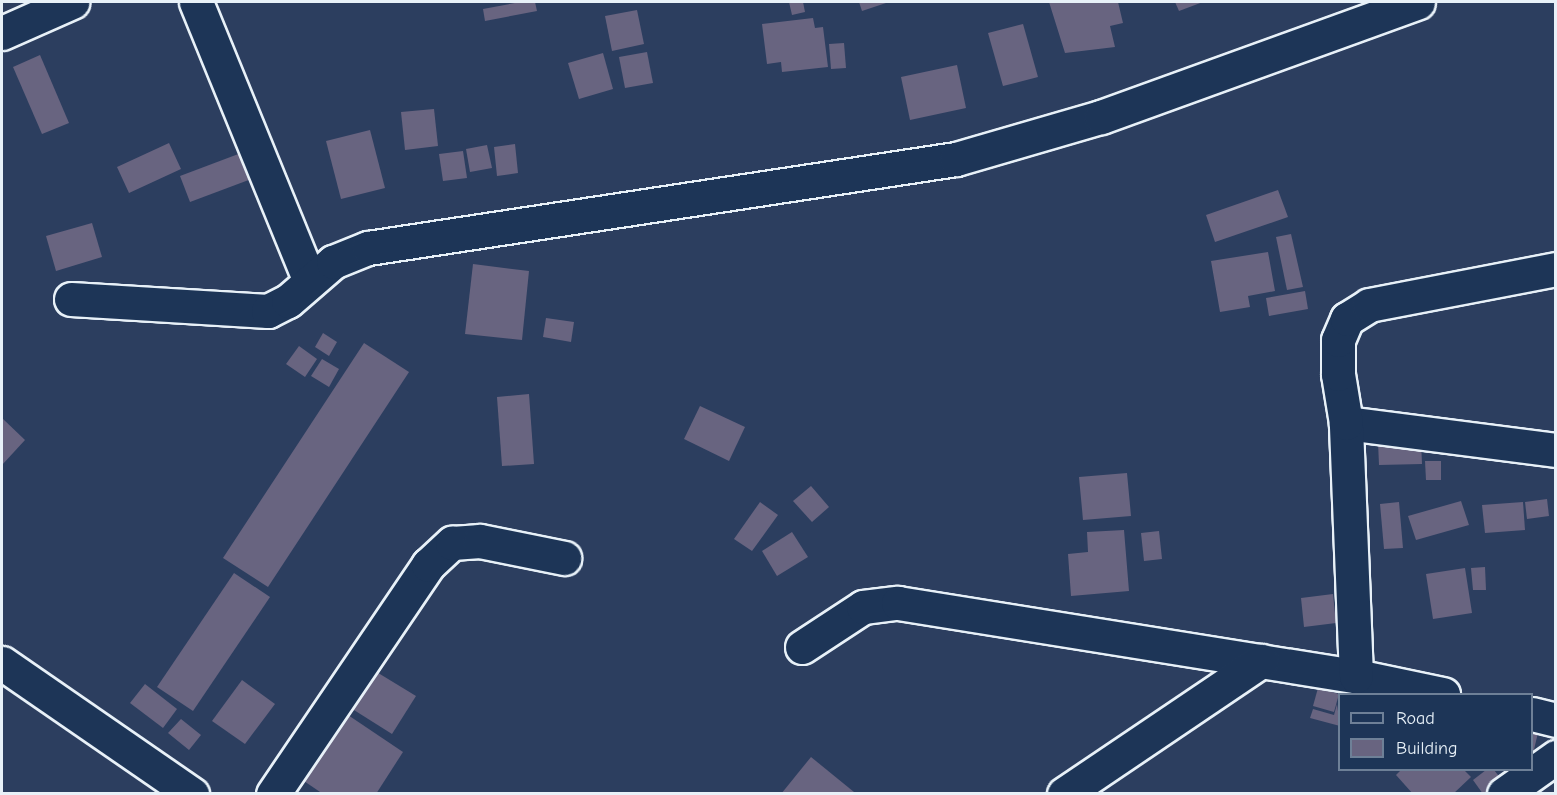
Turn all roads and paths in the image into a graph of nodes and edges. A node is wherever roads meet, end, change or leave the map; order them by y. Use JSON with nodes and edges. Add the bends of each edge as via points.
{"nodes":[{"id":1,"x":72,"y":2,"type":"edge"},
{"id":2,"x":196,"y":2,"type":"edge"},
{"id":3,"x":1418,"y":2,"type":"edge"},
{"id":4,"x":2,"y":33,"type":"edge"},
{"id":5,"x":1556,"y":269,"type":"edge"},
{"id":6,"x":309,"y":279,"type":"junction"},
{"id":7,"x":70,"y":299,"type":"dead end"},
{"id":8,"x":1346,"y":423,"type":"junction"},
{"id":9,"x":1556,"y":450,"type":"edge"},
{"id":10,"x":564,"y":558,"type":"dead end"},
{"id":11,"x":802,"y":646,"type":"dead end"},
{"id":12,"x":1261,"y":661,"type":"junction"},
{"id":13,"x":2,"y":663,"type":"edge"},
{"id":14,"x":1356,"y":676,"type":"junction"},
{"id":15,"x":1438,"y":693,"type":"edge"},
{"id":16,"x":1533,"y":714,"type":"edge"},
{"id":17,"x":1556,"y":720,"type":"edge"},
{"id":18,"x":1556,"y":757,"type":"edge"},
{"id":19,"x":192,"y":794,"type":"edge"},
{"id":20,"x":273,"y":794,"type":"edge"},
{"id":21,"x":1064,"y":794,"type":"edge"},
{"id":22,"x":1504,"y":794,"type":"edge"}],
"edges":[{"from":1,"to":4,"type":"street"},
{"from":2,"to":6,"type":"street"},
{"from":3,"to":6,"type":"street","via":[[1101,117],[956,159],[368,248],[333,262]]},
{"from":5,"to":8,"type":"street","via":[[1369,305],[1347,319],[1338,340]]},
{"from":6,"to":7,"type":"street","via":[[288,302],[268,311]]},
{"from":8,"to":9,"type":"street"},
{"from":8,"to":14,"type":"street"},
{"from":10,"to":20,"type":"street","via":[[480,542],[452,543],[428,564]]},
{"from":11,"to":12,"type":"street","via":[[862,607],[898,603]]},
{"from":12,"to":14,"type":"street"},
{"from":12,"to":21,"type":"street"},
{"from":13,"to":19,"type":"street"},
{"from":14,"to":15,"type":"street"},
{"from":16,"to":17,"type":"street"},
{"from":18,"to":22,"type":"street"}]}
